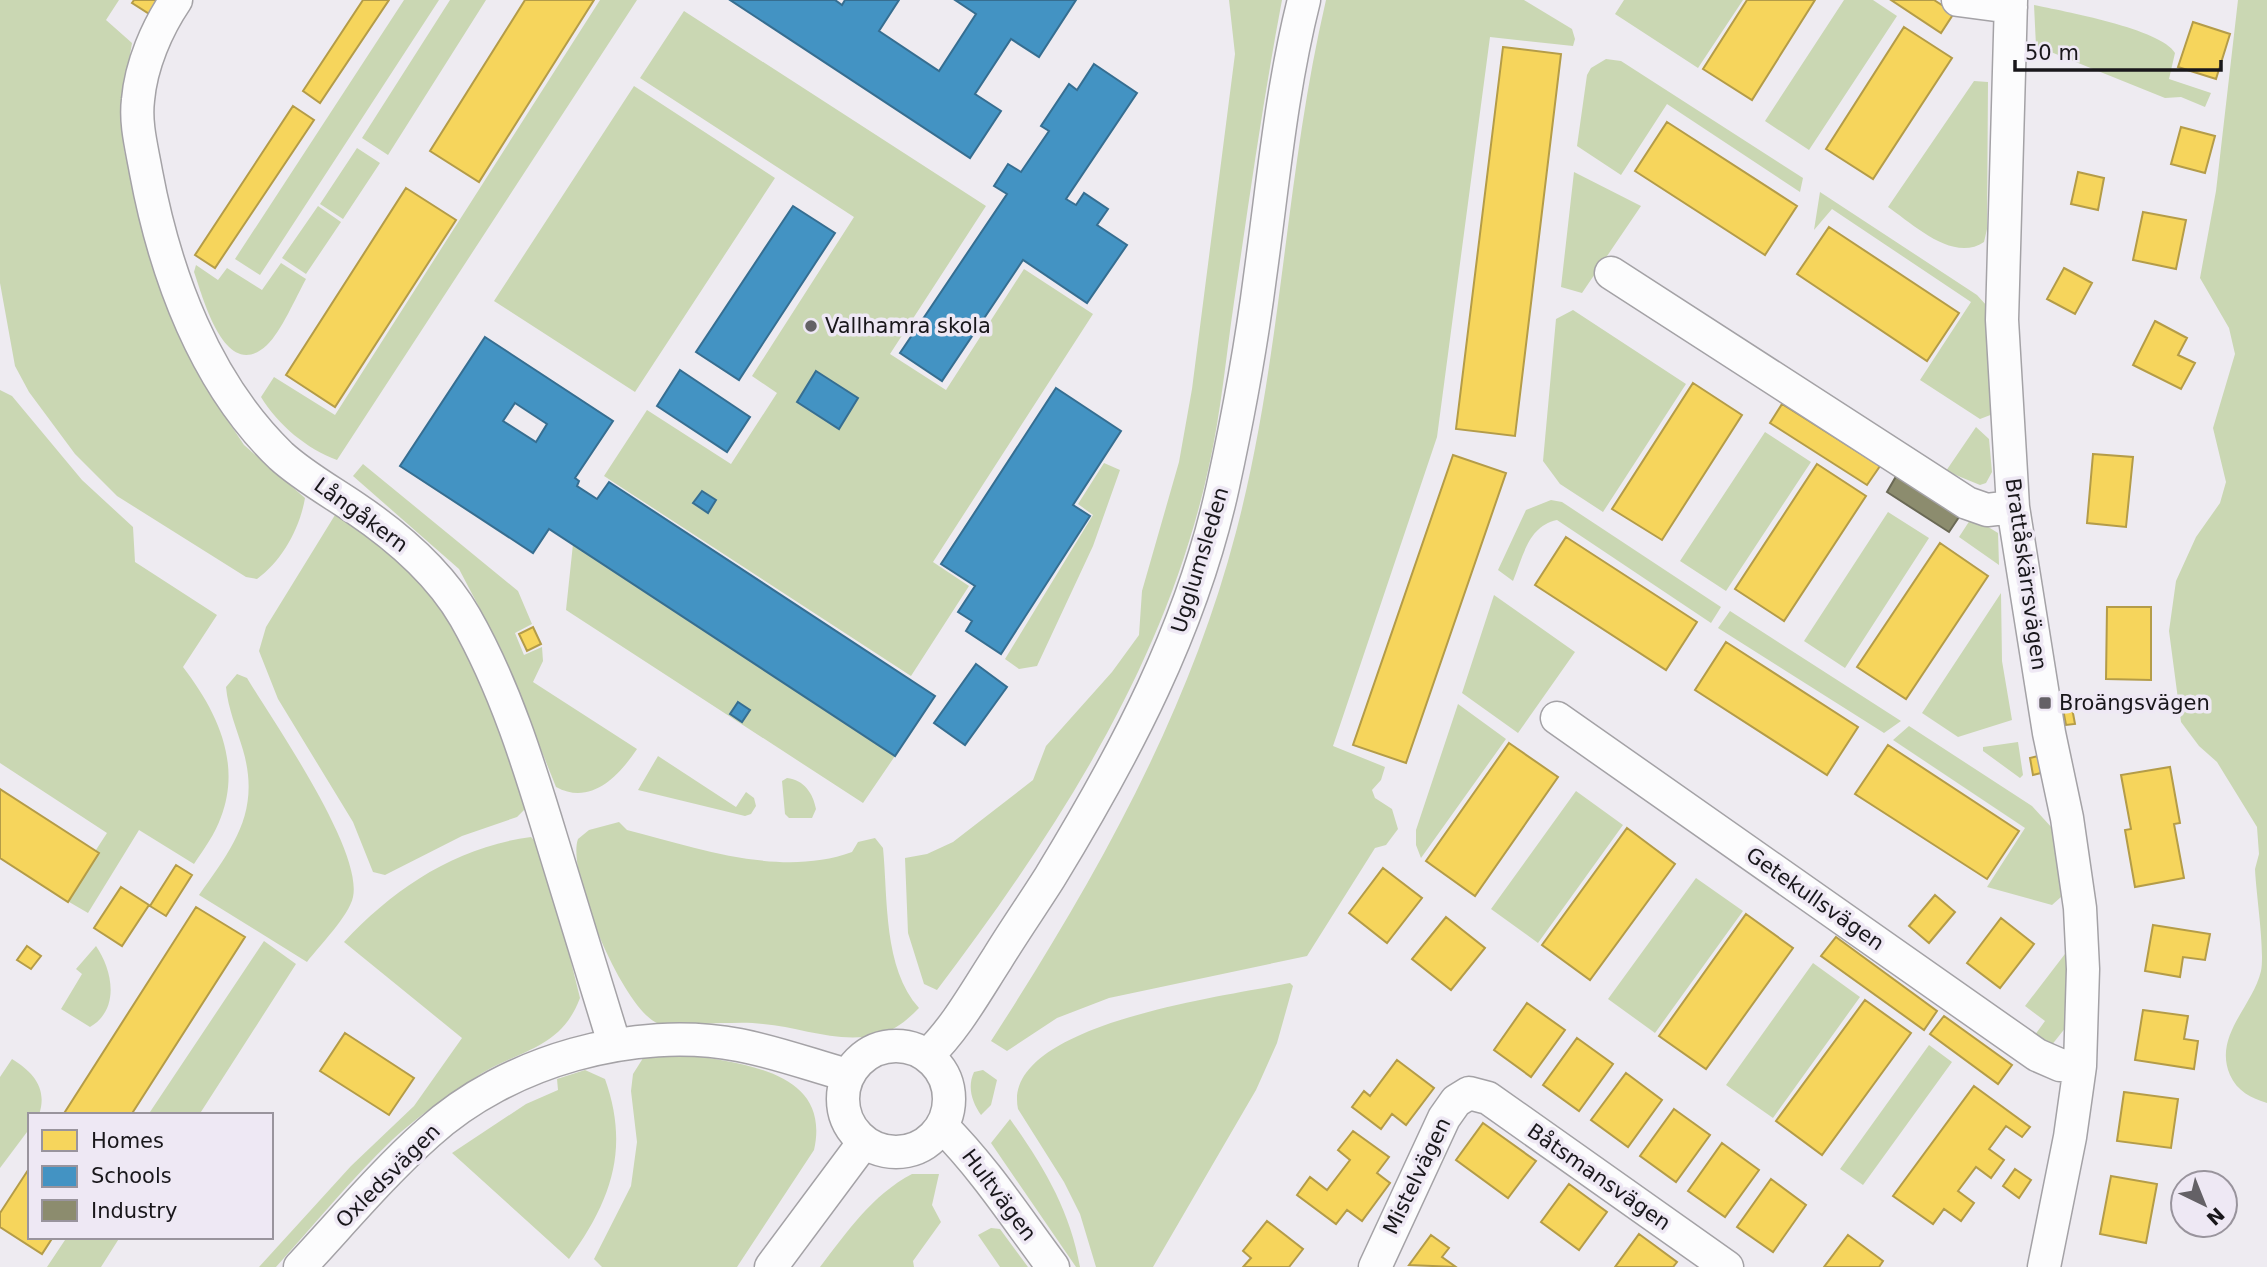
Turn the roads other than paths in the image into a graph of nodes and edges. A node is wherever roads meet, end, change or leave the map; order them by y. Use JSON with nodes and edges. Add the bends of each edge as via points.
{"nodes":[{"id":1,"x":176,"y":0,"type":"edge"},
{"id":2,"x":1304,"y":0,"type":"edge"},
{"id":3,"x":1958,"y":0,"type":"edge"},
{"id":4,"x":2011,"y":3,"type":"edge"},
{"id":5,"x":1611,"y":273,"type":"dead end"},
{"id":6,"x":2013,"y":507,"type":"junction"},
{"id":7,"x":1557,"y":718,"type":"dead end"},
{"id":8,"x":614,"y":1043,"type":"junction"},
{"id":9,"x":928,"y":1056,"type":"junction"},
{"id":10,"x":2080,"y":1066,"type":"junction"},
{"id":11,"x":847,"y":1075,"type":"junction"},
{"id":12,"x":1469,"y":1093,"type":"joint"},
{"id":13,"x":942,"y":1126,"type":"junction"},
{"id":14,"x":864,"y":1142,"type":"junction"},
{"id":15,"x":300,"y":1267,"type":"edge"},
{"id":16,"x":771,"y":1267,"type":"edge"},
{"id":17,"x":1053,"y":1267,"type":"edge"},
{"id":18,"x":1375,"y":1267,"type":"edge"},
{"id":19,"x":1727,"y":1267,"type":"edge"},
{"id":20,"x":2044,"y":1267,"type":"edge"}],
"edges":[{"from":1,"to":8,"type":"street","name":"Långåkern","via":[[159,24],[148,59],[138,99],[138,125],[150,196],[194,329],[254,426],[283,457],[416,555],[465,616],[525,750]]},
{"from":2,"to":9,"type":"street","name":"Ugglumsleden","via":[[1277,133],[1239,403],[1212,527],[1181,626],[1146,708],[1070,843],[950,1033]]},
{"from":3,"to":4,"type":"street"},
{"from":4,"to":6,"type":"street","name":"Brattåskärrsvägen","via":[[2002,320]]},
{"from":5,"to":6,"type":"street","via":[[1967,503],[1987,510]]},
{"from":6,"to":10,"type":"street","name":"Brattåskärrsvägen","via":[[2080,908]]},
{"from":7,"to":10,"type":"street","name":"Getekullsvägen","via":[[2037,1055],[2060,1065]]},
{"from":8,"to":11,"type":"street","name":"Oxledsvägen","via":[[676,1039],[738,1044]]},
{"from":8,"to":15,"type":"street","name":"Oxledsvägen","via":[[577,1052],[519,1076],[429,1131]]},
{"from":9,"to":11,"type":"street","via":[[908,1047],[887,1047],[867,1054]]},
{"from":9,"to":13,"type":"street","via":[[948,1088]]},
{"from":10,"to":20,"type":"street","name":"Brattåskärrsvägen"},
{"from":11,"to":14,"type":"street","via":[[843,1109],[850,1128]]},
{"from":12,"to":18,"type":"street","name":"Mistelvägen","via":[[1456,1101],[1444,1118]]},
{"from":12,"to":19,"type":"street","name":"Båtsmansvägen","via":[[1488,1098]]},
{"from":13,"to":14,"type":"street","via":[[931,1140],[907,1152],[880,1150]]},
{"from":13,"to":17,"type":"street","name":"Hultvägen","via":[[982,1168]]},
{"from":14,"to":16,"type":"street"}]}
